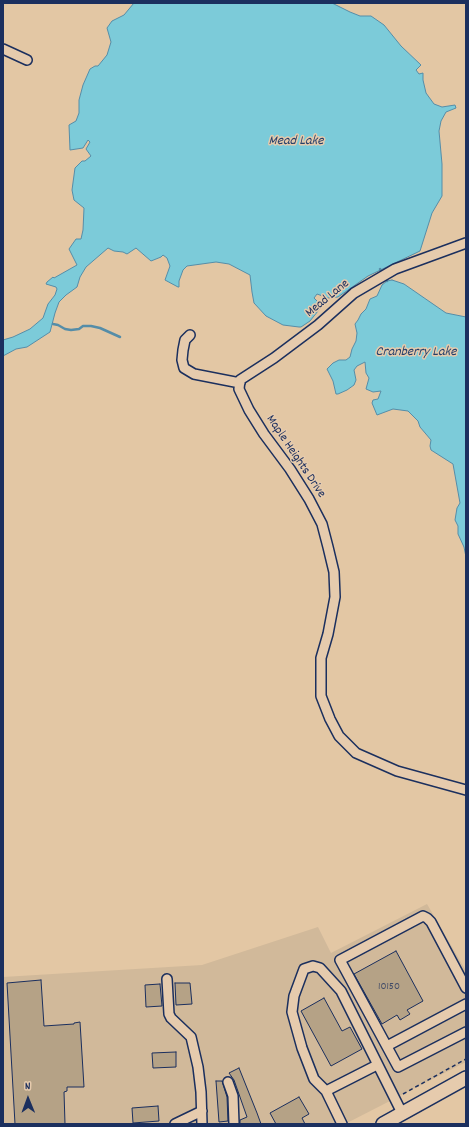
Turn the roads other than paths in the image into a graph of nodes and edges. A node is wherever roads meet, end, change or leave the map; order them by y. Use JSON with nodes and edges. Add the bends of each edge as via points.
{"nodes":[{"id":1,"x":3,"y":49,"type":"edge"},
{"id":2,"x":27,"y":60,"type":"dead end"},
{"id":3,"x":466,"y":243,"type":"edge"},
{"id":4,"x":190,"y":335,"type":"dead end"},
{"id":5,"x":240,"y":383,"type":"junction"},
{"id":6,"x":466,"y":790,"type":"edge"},
{"id":7,"x":167,"y":979,"type":"dead end"},
{"id":8,"x":466,"y":988,"type":"edge"},
{"id":9,"x":466,"y":1004,"type":"edge"},
{"id":10,"x":466,"y":1032,"type":"edge"},
{"id":11,"x":387,"y":1046,"type":"junction"},
{"id":12,"x":377,"y":1065,"type":"junction"},
{"id":13,"x":466,"y":1078,"type":"edge"},
{"id":14,"x":228,"y":1082,"type":"dead end"},
{"id":15,"x":326,"y":1091,"type":"junction"},
{"id":16,"x":202,"y":1111,"type":"junction"},
{"id":17,"x":402,"y":1113,"type":"junction"},
{"id":18,"x":175,"y":1124,"type":"edge"},
{"id":19,"x":202,"y":1124,"type":"edge"},
{"id":20,"x":234,"y":1124,"type":"edge"},
{"id":21,"x":342,"y":1124,"type":"edge"},
{"id":22,"x":383,"y":1124,"type":"edge"}],
"edges":[{"from":1,"to":2,"type":"street"},
{"from":3,"to":5,"type":"street","name":"Mead Lane","via":[[395,269],[354,293],[318,325],[240,380]]},
{"from":4,"to":5,"type":"street","via":[[185,340],[183,350],[184,368],[194,374]]},
{"from":5,"to":6,"type":"street","name":"Maple Heights Drive","via":[[239,389],[246,405],[310,499],[322,524],[334,572],[335,598],[320,658],[321,696],[339,736],[356,753],[398,771]]},
{"from":7,"to":16,"type":"street","via":[[170,1018],[191,1037],[198,1067]]},
{"from":8,"to":11,"type":"street","via":[[431,922],[423,916],[340,960]]},
{"from":9,"to":11,"type":"street"},
{"from":10,"to":11,"type":"street","via":[[398,1067]]},
{"from":12,"to":15,"type":"street"},
{"from":12,"to":15,"type":"street","via":[[341,991],[320,968],[313,966],[304,969],[294,996],[292,1012],[314,1079]]},
{"from":12,"to":17,"type":"street"},
{"from":13,"to":17,"type":"highway"},
{"from":14,"to":20,"type":"street","via":[[233,1096]]},
{"from":15,"to":21,"type":"street"},
{"from":16,"to":18,"type":"street"},
{"from":16,"to":19,"type":"street"},
{"from":17,"to":22,"type":"highway"}]}
